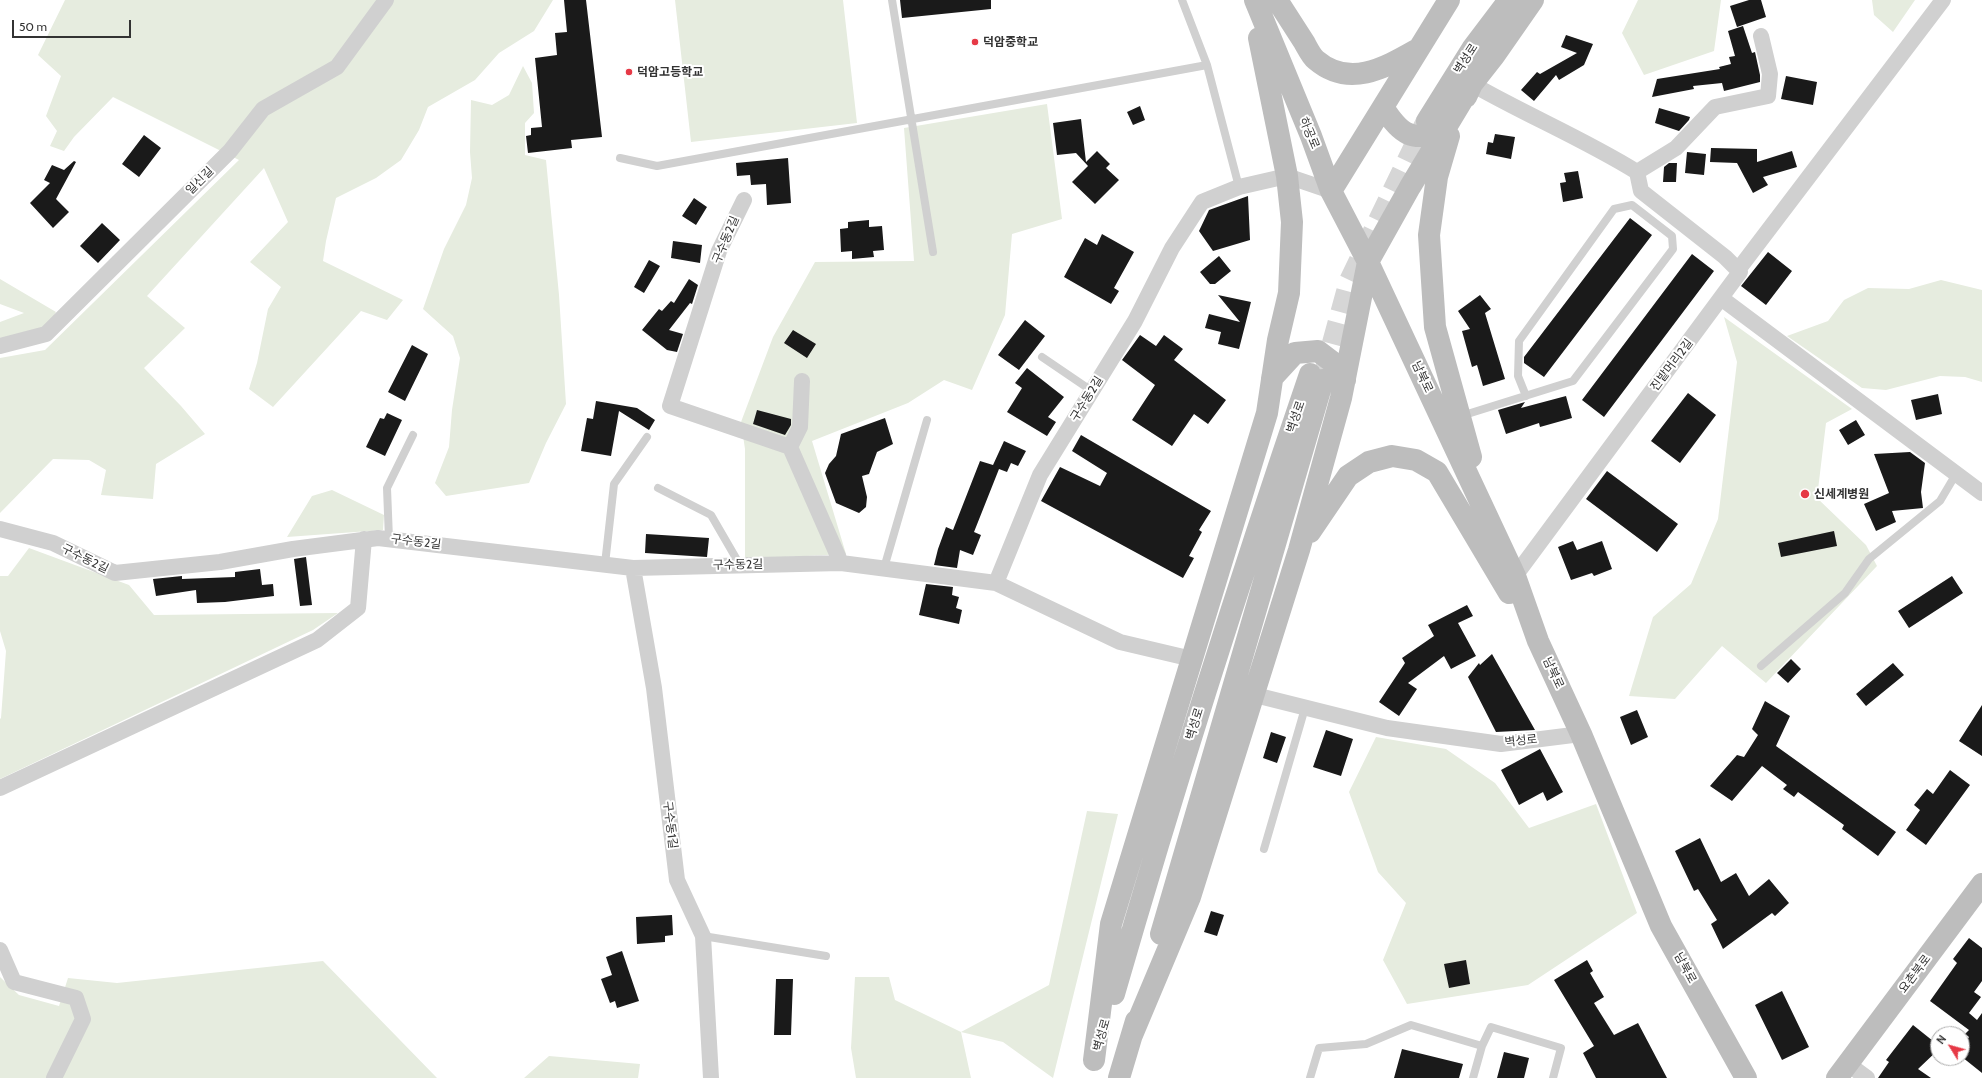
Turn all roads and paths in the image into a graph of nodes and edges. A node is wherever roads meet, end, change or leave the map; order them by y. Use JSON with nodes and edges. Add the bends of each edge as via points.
{"nodes":[{"id":1,"x":386,"y":0,"type":"edge"},
{"id":2,"x":892,"y":0,"type":"edge"},
{"id":3,"x":1182,"y":0,"type":"edge"},
{"id":4,"x":1253,"y":0,"type":"edge"},
{"id":5,"x":1277,"y":0,"type":"edge"},
{"id":6,"x":1449,"y":0,"type":"edge"},
{"id":7,"x":1491,"y":0,"type":"edge"},
{"id":8,"x":1509,"y":0,"type":"edge"},
{"id":9,"x":1533,"y":0,"type":"edge"},
{"id":10,"x":1943,"y":0,"type":"edge"},
{"id":11,"x":1761,"y":36,"type":"dead end"},
{"id":12,"x":1419,"y":48,"type":"junction"},
{"id":13,"x":1207,"y":66,"type":"junction"},
{"id":14,"x":1472,"y":84,"type":"junction"},
{"id":15,"x":1383,"y":107,"type":"junction"},
{"id":16,"x":911,"y":119,"type":"junction"},
{"id":17,"x":1428,"y":123,"type":"junction"},
{"id":18,"x":620,"y":158,"type":"dead end"},
{"id":19,"x":1637,"y":172,"type":"junction"},
{"id":20,"x":1287,"y":176,"type":"junction"},
{"id":21,"x":1239,"y":187,"type":"junction"},
{"id":22,"x":1331,"y":191,"type":"junction"},
{"id":23,"x":744,"y":200,"type":"dead end"},
{"id":24,"x":932,"y":252,"type":"dead end"},
{"id":25,"x":1368,"y":262,"type":"junction"},
{"id":26,"x":1738,"y":270,"type":"junction"},
{"id":27,"x":1721,"y":298,"type":"junction"},
{"id":28,"x":0,"y":346,"type":"edge"},
{"id":29,"x":1042,"y":357,"type":"dead end"},
{"id":30,"x":1326,"y":377,"type":"junction"},
{"id":31,"x":1272,"y":378,"type":"junction"},
{"id":32,"x":802,"y":381,"type":"dead end"},
{"id":33,"x":1092,"y":391,"type":"junction"},
{"id":34,"x":1526,"y":396,"type":"junction"},
{"id":35,"x":1460,"y":417,"type":"junction"},
{"id":36,"x":927,"y":420,"type":"dead end"},
{"id":37,"x":413,"y":435,"type":"dead end"},
{"id":38,"x":647,"y":437,"type":"dead end"},
{"id":39,"x":790,"y":447,"type":"junction"},
{"id":40,"x":1956,"y":474,"type":"junction"},
{"id":41,"x":658,"y":488,"type":"dead end"},
{"id":42,"x":1982,"y":493,"type":"edge"},
{"id":43,"x":1486,"y":514,"type":"junction"},
{"id":44,"x":0,"y":529,"type":"edge"},
{"id":45,"x":389,"y":539,"type":"junction"},
{"id":46,"x":364,"y":540,"type":"junction"},
{"id":47,"x":1299,"y":550,"type":"junction"},
{"id":48,"x":841,"y":562,"type":"junction"},
{"id":49,"x":605,"y":564,"type":"junction"},
{"id":50,"x":740,"y":565,"type":"junction"},
{"id":51,"x":633,"y":568,"type":"junction"},
{"id":52,"x":884,"y":568,"type":"junction"},
{"id":53,"x":1515,"y":576,"type":"junction"},
{"id":54,"x":996,"y":583,"type":"junction"},
{"id":55,"x":1538,"y":641,"type":"junction"},
{"id":56,"x":1192,"y":659,"type":"junction"},
{"id":57,"x":1761,"y":666,"type":"dead end"},
{"id":58,"x":1254,"y":690,"type":"junction"},
{"id":59,"x":1305,"y":708,"type":"junction"},
{"id":60,"x":1581,"y":734,"type":"junction"},
{"id":61,"x":0,"y":788,"type":"edge"},
{"id":62,"x":1264,"y":849,"type":"dead end"},
{"id":63,"x":1982,"y":884,"type":"edge"},
{"id":64,"x":703,"y":936,"type":"junction"},
{"id":65,"x":0,"y":950,"type":"edge"},
{"id":66,"x":826,"y":956,"type":"dead end"},
{"id":67,"x":1132,"y":1035,"type":"junction"},
{"id":68,"x":1482,"y":1046,"type":"junction"},
{"id":69,"x":1092,"y":1069,"type":"edge"},
{"id":70,"x":1843,"y":1071,"type":"edge"},
{"id":71,"x":54,"y":1078,"type":"edge"},
{"id":72,"x":711,"y":1078,"type":"edge"},
{"id":73,"x":1119,"y":1078,"type":"edge"},
{"id":74,"x":1310,"y":1078,"type":"edge"},
{"id":75,"x":1473,"y":1078,"type":"edge"},
{"id":76,"x":1553,"y":1078,"type":"edge"},
{"id":77,"x":1746,"y":1078,"type":"edge"},
{"id":78,"x":1867,"y":1078,"type":"edge"}],
"edges":[{"from":1,"to":28,"type":"street","name":"일신길","via":[[337,66],[263,109],[230,151],[46,334]]},
{"from":2,"to":16,"type":"lane"},
{"from":3,"to":13,"type":"lane"},
{"from":4,"to":20,"type":"main road"},
{"from":4,"to":22,"type":"main road","name":"하공로","via":[[1311,136]]},
{"from":5,"to":12,"type":"main road","via":[[1315,59],[1341,72],[1352,75],[1369,73],[1388,66]]},
{"from":6,"to":12,"type":"main road"},
{"from":7,"to":17,"type":"main road","name":"벽성로"},
{"from":8,"to":17,"type":"main road","name":"벽성로","via":[[1472,49]]},
{"from":9,"to":14,"type":"main road"},
{"from":10,"to":26,"type":"street","name":"진밭머리2길"},
{"from":11,"to":19,"type":"street","via":[[1770,74],[1768,96],[1715,107],[1676,148]]},
{"from":12,"to":15,"type":"main road"},
{"from":13,"to":16,"type":"lane"},
{"from":13,"to":21,"type":"lane"},
{"from":14,"to":17,"type":"main road"},
{"from":14,"to":19,"type":"street","via":[[1602,150]]},
{"from":14,"to":35,"type":"main road","via":[[1450,133],[1437,177],[1429,234],[1435,327]]},
{"from":15,"to":17,"type":"main road","via":[[1405,133],[1427,138]]},
{"from":15,"to":22,"type":"main road"},
{"from":16,"to":18,"type":"lane","via":[[657,166]]},
{"from":16,"to":24,"type":"lane"},
{"from":17,"to":25,"type":"main road","via":[[1410,187]]},
{"from":19,"to":26,"type":"street","via":[[1641,191],[1726,256]]},
{"from":20,"to":21,"type":"street","name":"구수동2길"},
{"from":20,"to":22,"type":"street"},
{"from":20,"to":31,"type":"main road","via":[[1292,222],[1289,293]]},
{"from":21,"to":33,"type":"street","name":"구수동2길","via":[[1202,202],[1172,248],[1135,321]]},
{"from":22,"to":25,"type":"main road","name":"하공로"},
{"from":23,"to":39,"type":"street","name":"구수동2길","via":[[719,252],[670,406]]},
{"from":25,"to":30,"type":"main road"},
{"from":25,"to":43,"type":"main road","name":"남북로"},
{"from":26,"to":27,"type":"street","name":"진밭머리2길","via":[[1740,272]]},
{"from":27,"to":40,"type":"street"},
{"from":27,"to":53,"type":"street","name":"진밭머리2길"},
{"from":29,"to":33,"type":"lane"},
{"from":30,"to":31,"type":"main road","via":[[1340,367],[1318,352],[1295,353]]},
{"from":30,"to":47,"type":"main road"},
{"from":30,"to":67,"type":"main road","name":"벽성로"},
{"from":30,"to":69,"type":"main road","name":"벽성로","via":[[1242,574],[1173,792]]},
{"from":31,"to":56,"type":"main road","via":[[1267,413]]},
{"from":32,"to":39,"type":"street","via":[[800,427]]},
{"from":33,"to":54,"type":"street","name":"구수동2길","via":[[1040,475]]},
{"from":34,"to":34,"type":"lane","via":[[1573,381],[1673,249],[1672,236],[1632,205],[1614,209],[1519,341],[1518,376]]},
{"from":34,"to":35,"type":"lane"},
{"from":35,"to":43,"type":"main road"},
{"from":36,"to":52,"type":"lane"},
{"from":37,"to":45,"type":"lane","via":[[388,488]]},
{"from":38,"to":49,"type":"lane","via":[[614,484]]},
{"from":39,"to":48,"type":"street"},
{"from":40,"to":42,"type":"street"},
{"from":40,"to":57,"type":"lane","via":[[1940,501],[1869,559],[1845,593]]},
{"from":41,"to":50,"type":"lane","via":[[711,515]]},
{"from":43,"to":53,"type":"main road","name":"남북로"},
{"from":44,"to":46,"type":"street","name":"구수동2길","via":[[53,543],[115,572],[220,562]]},
{"from":45,"to":46,"type":"street","name":"구수동2길"},
{"from":45,"to":49,"type":"street","name":"구수동2길"},
{"from":46,"to":61,"type":"street","via":[[358,608],[317,640]]},
{"from":47,"to":55,"type":"main road","via":[[1348,476],[1369,462],[1392,456],[1416,460],[1437,472]]},
{"from":47,"to":58,"type":"main road"},
{"from":48,"to":50,"type":"street","name":"구수동2길"},
{"from":48,"to":52,"type":"street","name":"구수동2길"},
{"from":49,"to":51,"type":"street","name":"구수동2길"},
{"from":50,"to":51,"type":"street","name":"구수동2길"},
{"from":51,"to":64,"type":"street","name":"구수동1길","via":[[654,688],[677,880]]},
{"from":52,"to":54,"type":"street","name":"구수동2길"},
{"from":53,"to":55,"type":"main road","name":"남북로"},
{"from":54,"to":56,"type":"street","via":[[1120,642]]},
{"from":55,"to":60,"type":"main road","name":"남북로"},
{"from":56,"to":69,"type":"main road","via":[[1111,924]]},
{"from":58,"to":59,"type":"street","name":"벽성로","via":[[1255,695]]},
{"from":58,"to":67,"type":"main road","via":[[1190,897]]},
{"from":59,"to":60,"type":"street","name":"벽성로","via":[[1387,728],[1501,744]]},
{"from":59,"to":62,"type":"lane"},
{"from":60,"to":77,"type":"main road","name":"남북로","via":[[1661,926]]},
{"from":63,"to":70,"type":"main road","name":"요촌북로"},
{"from":64,"to":66,"type":"lane"},
{"from":64,"to":72,"type":"street","name":"구수동1길"},
{"from":65,"to":71,"type":"street","via":[[14,982],[76,998],[83,1019]]},
{"from":67,"to":73,"type":"main road","name":"벽성로"},
{"from":68,"to":74,"type":"lane","via":[[1411,1025],[1366,1044],[1319,1048]]},
{"from":68,"to":75,"type":"lane"},
{"from":68,"to":76,"type":"lane","via":[[1491,1027],[1561,1048]]},
{"from":70,"to":78,"type":"street","name":"요촌북로"}]}
